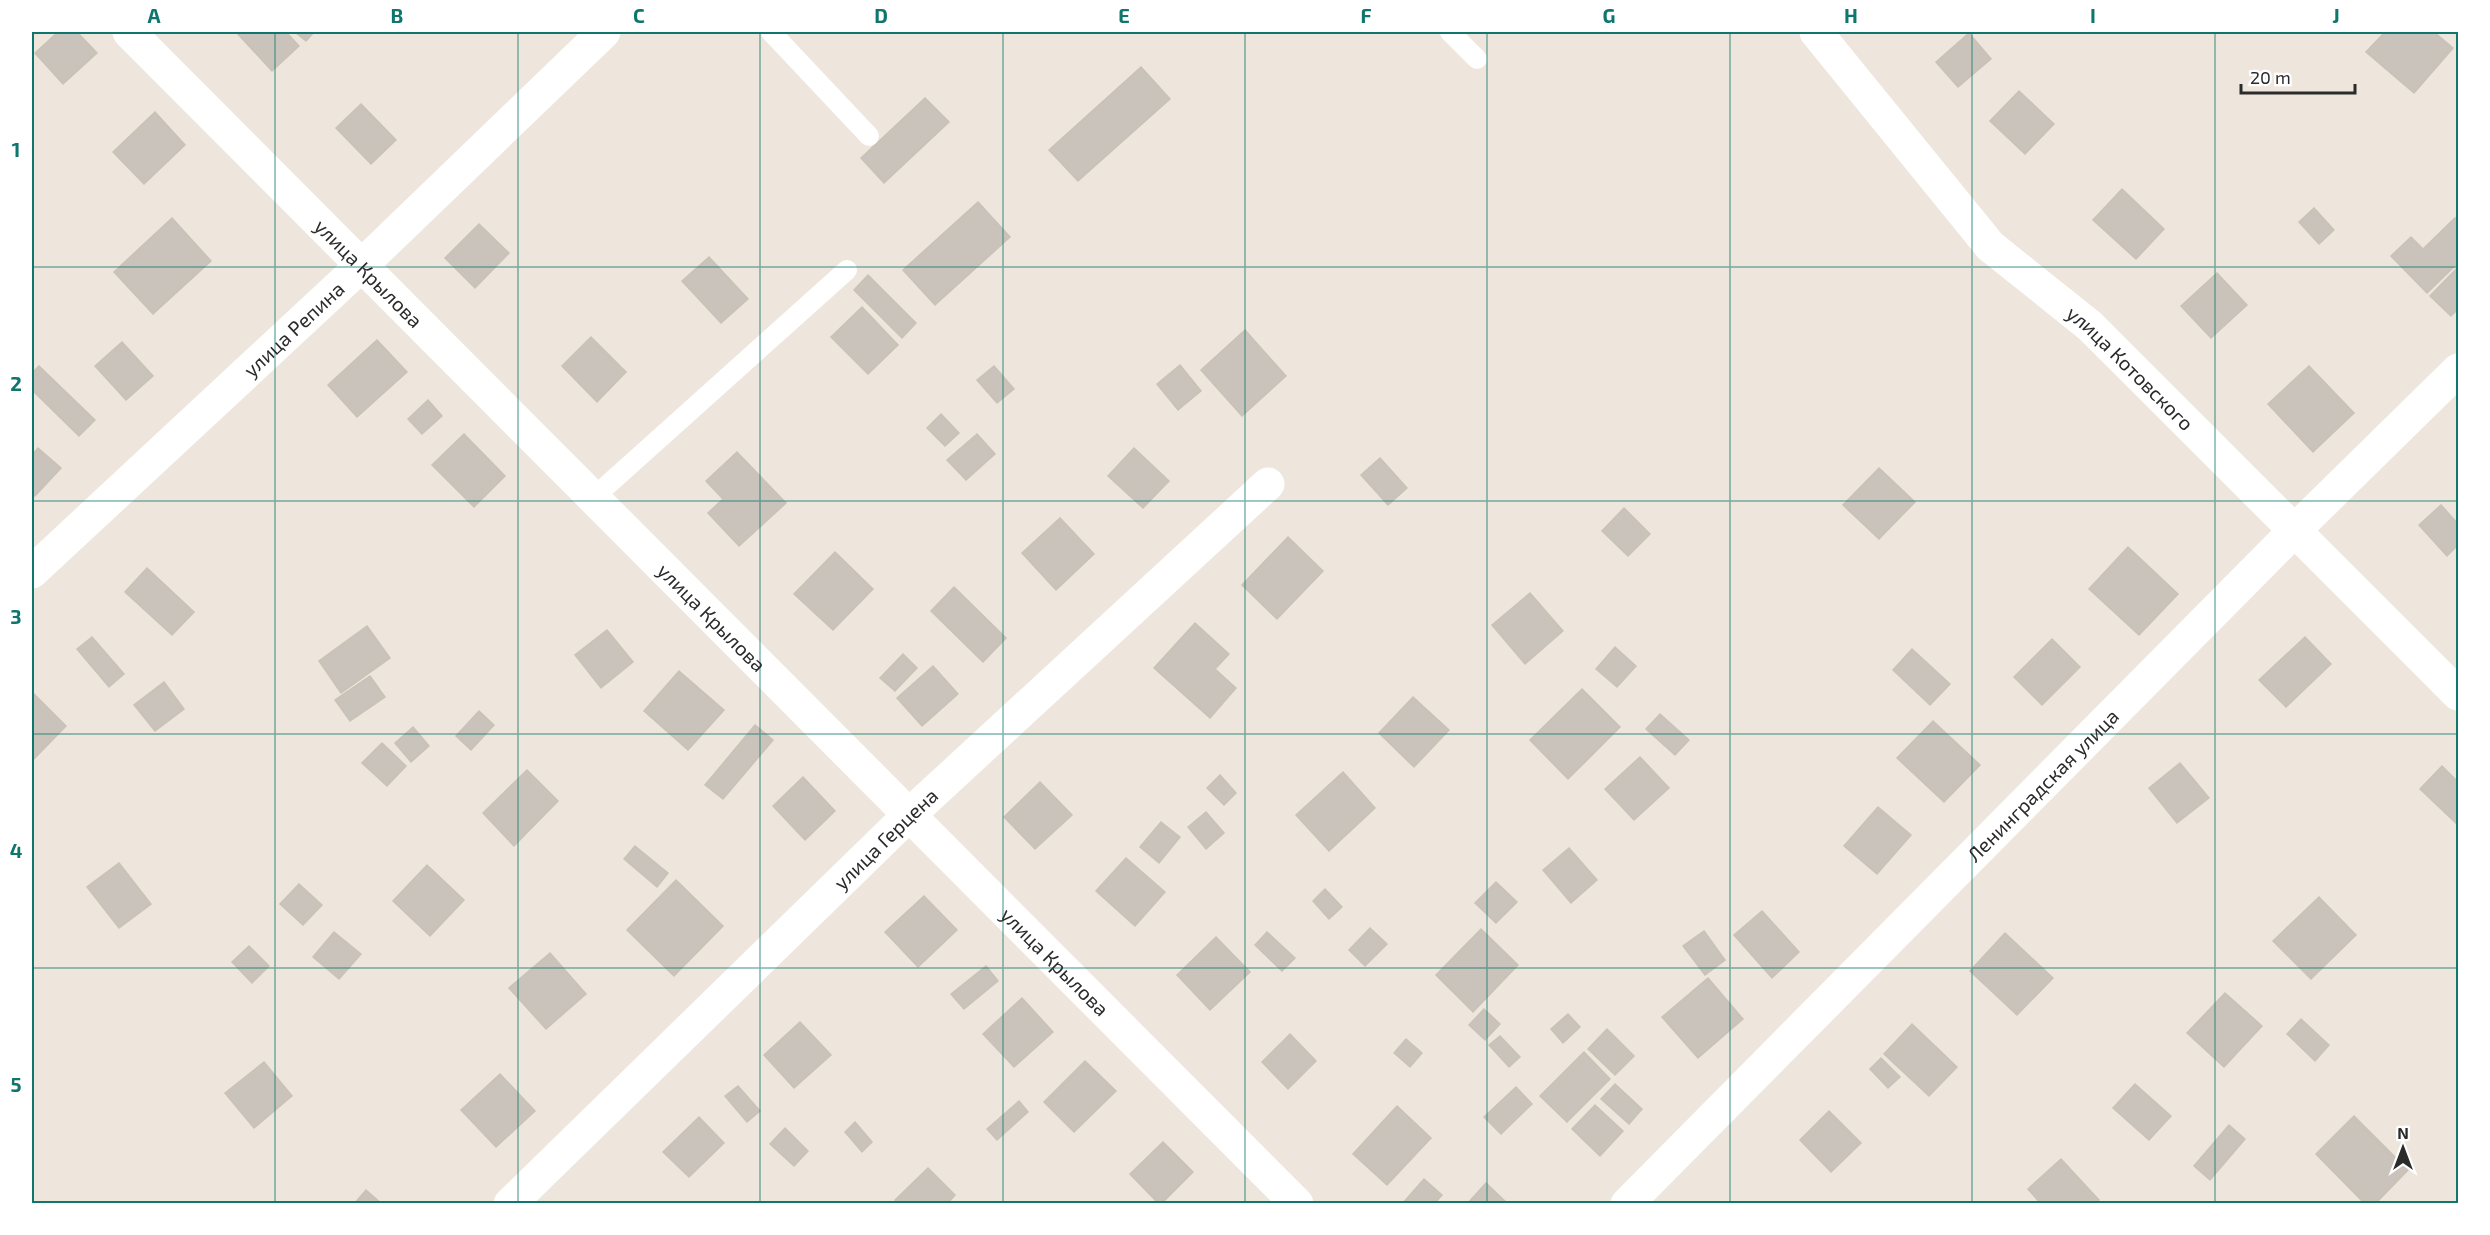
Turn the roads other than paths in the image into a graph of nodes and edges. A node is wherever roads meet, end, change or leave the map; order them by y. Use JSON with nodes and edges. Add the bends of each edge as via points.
{"nodes":[{"id":1,"x":129,"y":32,"type":"edge"},
{"id":2,"x":604,"y":32,"type":"edge"},
{"id":3,"x":771,"y":32,"type":"edge"},
{"id":4,"x":1450,"y":32,"type":"edge"},
{"id":5,"x":1816,"y":32,"type":"edge"},
{"id":6,"x":1477,"y":59,"type":"dead end"},
{"id":7,"x":869,"y":136,"type":"dead end"},
{"id":8,"x":362,"y":265,"type":"junction"},
{"id":9,"x":847,"y":270,"type":"dead end"},
{"id":10,"x":2458,"y":370,"type":"edge"},
{"id":11,"x":1268,"y":484,"type":"dead end"},
{"id":12,"x":593,"y":498,"type":"junction"},
{"id":13,"x":2295,"y":530,"type":"junction"},
{"id":14,"x":32,"y":572,"type":"edge"},
{"id":15,"x":2458,"y":694,"type":"edge"},
{"id":16,"x":909,"y":815,"type":"junction"},
{"id":17,"x":510,"y":1203,"type":"edge"},
{"id":18,"x":1297,"y":1203,"type":"edge"},
{"id":19,"x":1627,"y":1203,"type":"edge"}],
"edges":[{"from":1,"to":8,"type":"street","name":"улица Крылова"},
{"from":2,"to":8,"type":"street","name":"улица Репина"},
{"from":3,"to":7,"type":"lane"},
{"from":4,"to":6,"type":"lane"},
{"from":5,"to":13,"type":"street","name":"улица Котовского","via":[[1990,246],[2090,327]]},
{"from":8,"to":12,"type":"street","name":"улица Крылова"},
{"from":8,"to":14,"type":"street","name":"улица Репина"},
{"from":9,"to":12,"type":"lane"},
{"from":10,"to":13,"type":"street","name":"Ленинградская улица"},
{"from":11,"to":16,"type":"street","name":"улица Герцена"},
{"from":12,"to":16,"type":"street","name":"улица Крылова"},
{"from":13,"to":15,"type":"street","name":"улица Котовского"},
{"from":13,"to":19,"type":"street","name":"Ленинградская улица"},
{"from":16,"to":17,"type":"street","name":"улица Герцена"},
{"from":16,"to":18,"type":"street","name":"улица Крылова"}]}
